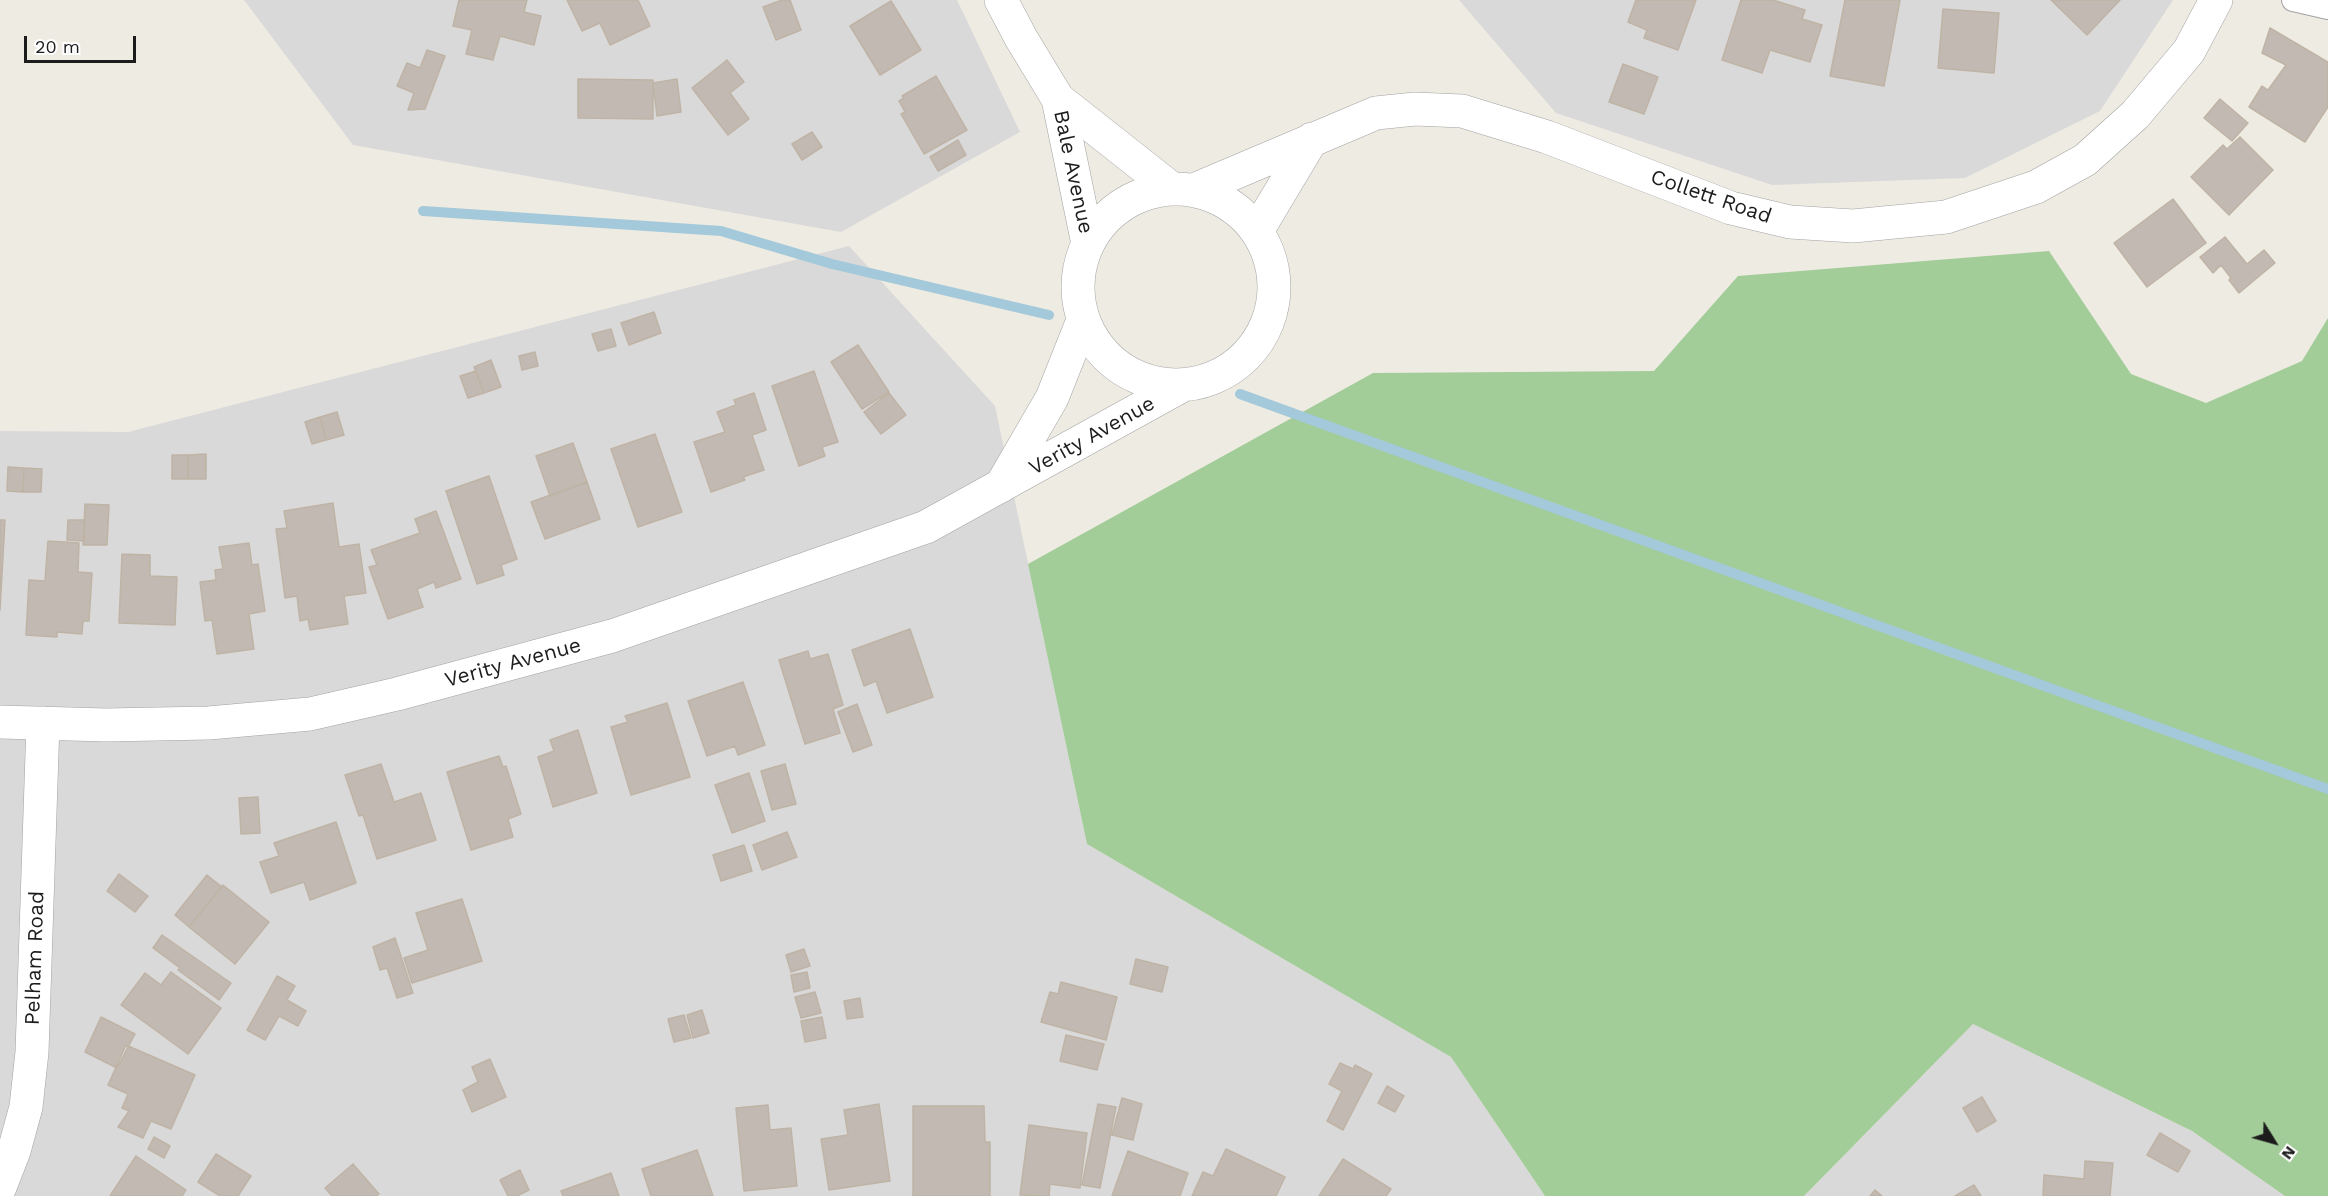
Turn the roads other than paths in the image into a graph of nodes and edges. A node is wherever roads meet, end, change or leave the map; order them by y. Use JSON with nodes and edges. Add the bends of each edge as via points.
{"nodes":[{"id":1,"x":1001,"y":0,"type":"edge"},
{"id":2,"x":2216,"y":0,"type":"edge"},
{"id":3,"x":2293,"y":0,"type":"edge"},
{"id":4,"x":2328,"y":8,"type":"edge"},
{"id":5,"x":1058,"y":99,"type":"junction"},
{"id":6,"x":1312,"y":140,"type":"junction"},
{"id":7,"x":1183,"y":189,"type":"junction"},
{"id":8,"x":1257,"y":231,"type":"junction"},
{"id":9,"x":1088,"y":244,"type":"junction"},
{"id":10,"x":1083,"y":320,"type":"junction"},
{"id":11,"x":1183,"y":385,"type":"junction"},
{"id":12,"x":1000,"y":488,"type":"junction"},
{"id":13,"x":0,"y":722,"type":"edge"},
{"id":14,"x":43,"y":723,"type":"junction"},
{"id":15,"x":0,"y":1187,"type":"edge"}],
"edges":[{"from":1,"to":5,"type":"street","name":"Bale Avenue"},
{"from":2,"to":6,"type":"street","name":"Collett Road","via":[[2189,51],[2135,115],[2085,160],[2036,187],[1946,217],[1853,226],[1790,222],[1731,208],[1547,137],[1462,111],[1415,109],[1376,113]]},
{"from":3,"to":4,"type":"lane"},
{"from":5,"to":7,"type":"street","name":"Bale Avenue"},
{"from":5,"to":9,"type":"street","name":"Bale Avenue"},
{"from":6,"to":7,"type":"street","name":"Collett Road"},
{"from":6,"to":8,"type":"street"},
{"from":7,"to":8,"type":"street","via":[[1219,198],[1240,212]]},
{"from":7,"to":9,"type":"street","via":[[1149,192],[1124,204],[1103,221]]},
{"from":8,"to":11,"type":"street","via":[[1274,279],[1264,329],[1250,350],[1231,367],[1208,379]]},
{"from":9,"to":10,"type":"street","via":[[1078,294]]},
{"from":10,"to":11,"type":"street","via":[[1112,361],[1134,375],[1158,383]]},
{"from":10,"to":12,"type":"street","name":"Verity Avenue","via":[[1052,398]]},
{"from":11,"to":12,"type":"street","name":"Verity Avenue"},
{"from":12,"to":14,"type":"street","name":"Verity Avenue","via":[[926,527],[645,625],[397,694],[310,714],[220,722]]},
{"from":13,"to":14,"type":"street","name":"Verity Avenue"},
{"from":14,"to":15,"type":"street","name":"Pelham Road","via":[[32,1052],[26,1107]]}]}
